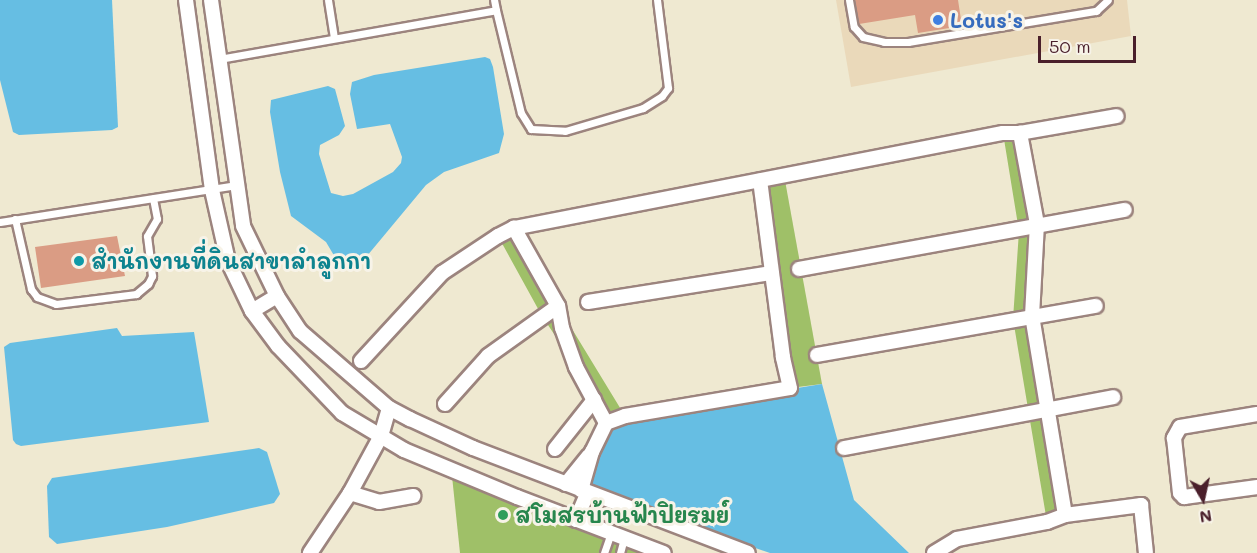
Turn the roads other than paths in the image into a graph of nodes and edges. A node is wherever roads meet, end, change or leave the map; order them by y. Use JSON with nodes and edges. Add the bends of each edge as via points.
{"nodes":[{"id":1,"x":186,"y":0,"type":"edge"},
{"id":2,"x":211,"y":0,"type":"edge"},
{"id":3,"x":328,"y":0,"type":"edge"},
{"id":4,"x":494,"y":0,"type":"edge"},
{"id":5,"x":657,"y":0,"type":"edge"},
{"id":6,"x":849,"y":0,"type":"edge"},
{"id":7,"x":1108,"y":0,"type":"edge"},
{"id":8,"x":496,"y":10,"type":"junction"},
{"id":9,"x":334,"y":38,"type":"junction"},
{"id":10,"x":219,"y":59,"type":"junction"},
{"id":11,"x":1117,"y":116,"type":"dead end"},
{"id":12,"x":1020,"y":133,"type":"junction"},
{"id":13,"x":760,"y":180,"type":"junction"},
{"id":14,"x":235,"y":185,"type":"junction"},
{"id":15,"x":212,"y":190,"type":"junction"},
{"id":16,"x":153,"y":198,"type":"junction"},
{"id":17,"x":1125,"y":210,"type":"dead end"},
{"id":18,"x":15,"y":219,"type":"junction"},
{"id":19,"x":0,"y":222,"type":"edge"},
{"id":20,"x":1037,"y":224,"type":"junction"},
{"id":21,"x":514,"y":228,"type":"junction"},
{"id":22,"x":800,"y":269,"type":"dead end"},
{"id":23,"x":772,"y":273,"type":"junction"},
{"id":24,"x":277,"y":296,"type":"junction"},
{"id":25,"x":588,"y":302,"type":"dead end"},
{"id":26,"x":558,"y":306,"type":"junction"},
{"id":27,"x":1096,"y":306,"type":"dead end"},
{"id":28,"x":252,"y":311,"type":"junction"},
{"id":29,"x":1032,"y":316,"type":"junction"},
{"id":30,"x":300,"y":331,"type":"junction"},
{"id":31,"x":278,"y":346,"type":"junction"},
{"id":32,"x":817,"y":355,"type":"dead end"},
{"id":33,"x":361,"y":361,"type":"dead end"},
{"id":34,"x":1113,"y":397,"type":"dead end"},
{"id":35,"x":594,"y":400,"type":"junction"},
{"id":36,"x":445,"y":404,"type":"dead end"},
{"id":37,"x":390,"y":408,"type":"junction"},
{"id":38,"x":1046,"y":411,"type":"junction"},
{"id":39,"x":1257,"y":414,"type":"edge"},
{"id":40,"x":606,"y":423,"type":"junction"},
{"id":41,"x":381,"y":436,"type":"junction"},
{"id":42,"x":844,"y":448,"type":"dead end"},
{"id":43,"x":555,"y":449,"type":"dead end"},
{"id":44,"x":592,"y":452,"type":"junction"},
{"id":45,"x":566,"y":484,"type":"junction"},
{"id":46,"x":1257,"y":487,"type":"edge"},
{"id":47,"x":585,"y":491,"type":"junction"},
{"id":48,"x":350,"y":493,"type":"junction"},
{"id":49,"x":413,"y":496,"type":"dead end"},
{"id":50,"x":1065,"y":515,"type":"junction"},
{"id":51,"x":576,"y":520,"type":"junction"},
{"id":52,"x":617,"y":536,"type":"junction"},
{"id":53,"x":310,"y":553,"type":"edge"},
{"id":54,"x":604,"y":553,"type":"edge"},
{"id":55,"x":620,"y":553,"type":"edge"},
{"id":56,"x":664,"y":553,"type":"edge"},
{"id":57,"x":748,"y":553,"type":"edge"},
{"id":58,"x":934,"y":553,"type":"edge"},
{"id":59,"x":1146,"y":553,"type":"edge"}],
"edges":[{"from":1,"to":15,"type":"street"},
{"from":2,"to":10,"type":"street"},
{"from":3,"to":9,"type":"lane"},
{"from":4,"to":8,"type":"lane"},
{"from":5,"to":8,"type":"lane","via":[[668,88],[643,108],[566,131],[531,129],[521,113]]},
{"from":6,"to":7,"type":"lane","via":[[854,27],[863,38],[900,42],[1095,11]]},
{"from":8,"to":9,"type":"lane"},
{"from":9,"to":10,"type":"lane"},
{"from":10,"to":14,"type":"street"},
{"from":11,"to":12,"type":"street"},
{"from":12,"to":13,"type":"street","via":[[1003,133]]},
{"from":12,"to":20,"type":"street"},
{"from":13,"to":21,"type":"street"},
{"from":13,"to":23,"type":"street"},
{"from":14,"to":15,"type":"lane"},
{"from":14,"to":24,"type":"street","via":[[243,226]]},
{"from":15,"to":16,"type":"lane"},
{"from":15,"to":28,"type":"street","via":[[228,261]]},
{"from":16,"to":18,"type":"lane"},
{"from":16,"to":18,"type":"lane","via":[[157,219],[147,236],[152,276],[136,294],[56,304],[37,297],[31,289]]},
{"from":17,"to":20,"type":"street"},
{"from":18,"to":19,"type":"lane"},
{"from":20,"to":22,"type":"street","via":[[1019,231]]},
{"from":20,"to":29,"type":"street"},
{"from":21,"to":26,"type":"street"},
{"from":21,"to":33,"type":"street","via":[[442,273]]},
{"from":23,"to":25,"type":"street"},
{"from":23,"to":40,"type":"street","via":[[790,388],[625,416]]},
{"from":24,"to":28,"type":"street"},
{"from":24,"to":30,"type":"street"},
{"from":26,"to":35,"type":"street","via":[[576,367]]},
{"from":26,"to":36,"type":"street","via":[[488,356]]},
{"from":27,"to":29,"type":"street"},
{"from":28,"to":31,"type":"street"},
{"from":29,"to":32,"type":"street"},
{"from":29,"to":38,"type":"street"},
{"from":30,"to":31,"type":"street"},
{"from":30,"to":37,"type":"street"},
{"from":31,"to":41,"type":"street","via":[[342,413]]},
{"from":34,"to":38,"type":"street"},
{"from":35,"to":40,"type":"street"},
{"from":35,"to":43,"type":"street"},
{"from":37,"to":41,"type":"street"},
{"from":37,"to":45,"type":"street","via":[[473,448]]},
{"from":38,"to":42,"type":"street"},
{"from":38,"to":50,"type":"street"},
{"from":39,"to":46,"type":"street","via":[[1180,427],[1174,438],[1180,493],[1184,497]]},
{"from":40,"to":44,"type":"street"},
{"from":41,"to":48,"type":"street"},
{"from":41,"to":51,"type":"street","via":[[404,450]]},
{"from":44,"to":45,"type":"street"},
{"from":44,"to":47,"type":"street"},
{"from":45,"to":47,"type":"street"},
{"from":47,"to":51,"type":"street"},
{"from":47,"to":57,"type":"street"},
{"from":48,"to":49,"type":"street","via":[[379,502]]},
{"from":48,"to":53,"type":"street"},
{"from":50,"to":58,"type":"street","via":[[957,539]]},
{"from":50,"to":59,"type":"street","via":[[1141,505]]},
{"from":51,"to":52,"type":"street"},
{"from":52,"to":54,"type":"lane"},
{"from":52,"to":55,"type":"lane"},
{"from":52,"to":56,"type":"street"}]}
